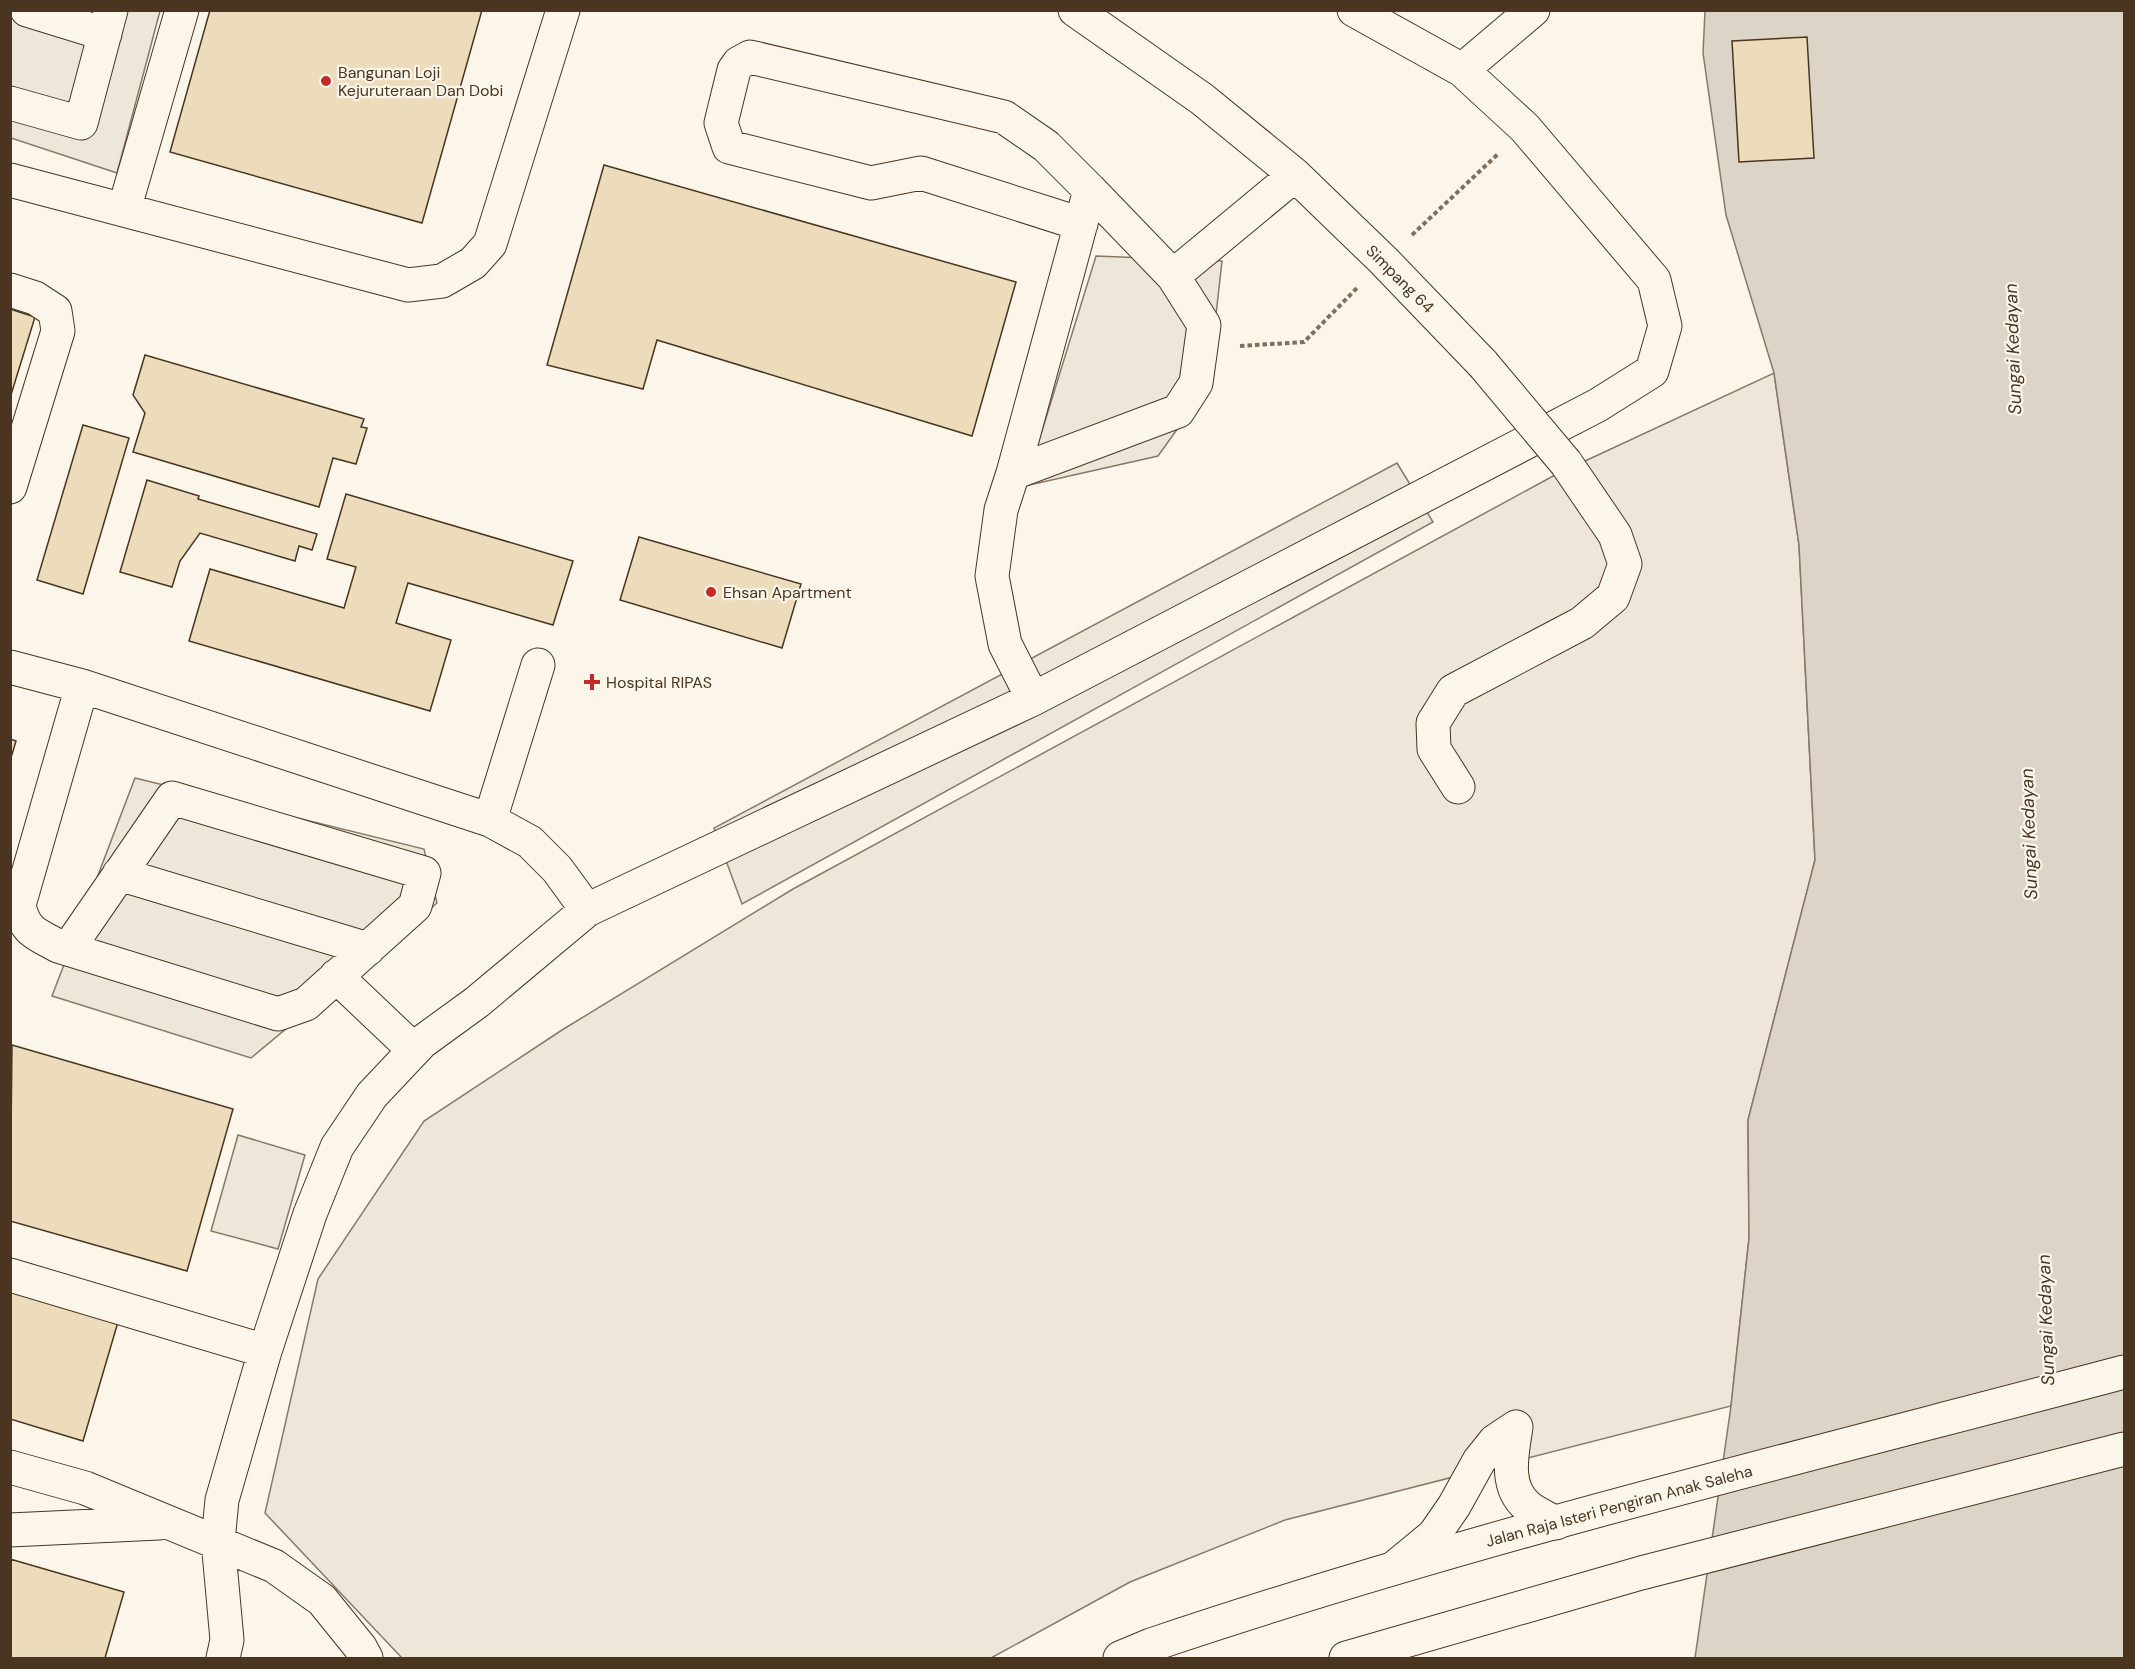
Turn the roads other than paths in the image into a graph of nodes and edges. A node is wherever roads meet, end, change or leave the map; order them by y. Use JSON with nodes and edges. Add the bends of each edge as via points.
{"nodes":[{"id":1,"x":27,"y":10,"type":"edge"},
{"id":2,"x":182,"y":10,"type":"edge"},
{"id":3,"x":563,"y":10,"type":"edge"},
{"id":4,"x":1075,"y":10,"type":"edge"},
{"id":5,"x":1354,"y":10,"type":"edge"},
{"id":6,"x":1533,"y":10,"type":"edge"},
{"id":7,"x":108,"y":22,"type":"edge"},
{"id":8,"x":1462,"y":70,"type":"junction"},
{"id":9,"x":10,"y":103,"type":"edge"},
{"id":10,"x":1295,"y":176,"type":"junction"},
{"id":11,"x":10,"y":180,"type":"edge"},
{"id":12,"x":1090,"y":190,"type":"junction"},
{"id":13,"x":124,"y":210,"type":"junction"},
{"id":14,"x":1081,"y":224,"type":"junction"},
{"id":15,"x":1173,"y":276,"type":"junction"},
{"id":16,"x":10,"y":290,"type":"edge"},
{"id":17,"x":1013,"y":473,"type":"junction"},
{"id":18,"x":10,"y":487,"type":"edge"},
{"id":19,"x":538,"y":665,"type":"dead end"},
{"id":20,"x":10,"y":667,"type":"edge"},
{"id":21,"x":82,"y":686,"type":"junction"},
{"id":22,"x":1033,"y":699,"type":"junction"},
{"id":23,"x":1458,"y":787,"type":"dead end"},
{"id":24,"x":490,"y":820,"type":"junction"},
{"id":25,"x":119,"y":874,"type":"junction"},
{"id":26,"x":587,"y":910,"type":"junction"},
{"id":27,"x":68,"y":949,"type":"junction"},
{"id":28,"x":368,"y":949,"type":"junction"},
{"id":29,"x":336,"y":976,"type":"junction"},
{"id":30,"x":414,"y":1050,"type":"junction"},
{"id":31,"x":10,"y":1275,"type":"edge"},
{"id":32,"x":265,"y":1351,"type":"junction"},
{"id":33,"x":2124,"y":1372,"type":"edge"},
{"id":34,"x":2124,"y":1449,"type":"edge"},
{"id":35,"x":10,"y":1467,"type":"edge"},
{"id":36,"x":169,"y":1522,"type":"junction"},
{"id":37,"x":1556,"y":1523,"type":"junction"},
{"id":38,"x":10,"y":1530,"type":"edge"},
{"id":39,"x":218,"y":1541,"type":"junction"},
{"id":40,"x":1394,"y":1568,"type":"junction"},
{"id":41,"x":223,"y":1659,"type":"edge"},
{"id":42,"x":366,"y":1659,"type":"edge"},
{"id":43,"x":1120,"y":1659,"type":"edge"},
{"id":44,"x":1346,"y":1659,"type":"edge"}],
"edges":[{"from":1,"to":7,"type":"main road"},
{"from":2,"to":13,"type":"main road"},
{"from":3,"to":13,"type":"main road","via":[[490,244],[473,263],[442,281],[408,285]]},
{"from":4,"to":10,"type":"main road","name":"Simpang 64","via":[[1202,99]]},
{"from":5,"to":8,"type":"main road"},
{"from":6,"to":8,"type":"main road"},
{"from":7,"to":9,"type":"main road","via":[[81,123]]},
{"from":8,"to":22,"type":"main road","via":[[1525,128],[1654,280],[1665,326],[1652,371],[1598,405]]},
{"from":10,"to":15,"type":"main road"},
{"from":10,"to":23,"type":"main road","name":"Simpang 64","bridge":true,"via":[[1483,364],[1566,463],[1615,535],[1625,564],[1613,597],[1582,623],[1453,692],[1433,723],[1434,749]]},
{"from":11,"to":13,"type":"main road"},
{"from":12,"to":14,"type":"main road"},
{"from":12,"to":14,"type":"main road","via":[[1046,146],[1004,117],[750,57],[734,70],[721,123],[729,147],[871,183],[921,173]]},
{"from":12,"to":15,"type":"main road"},
{"from":14,"to":17,"type":"main road"},
{"from":15,"to":17,"type":"main road","via":[[1204,325],[1196,382],[1178,411]]},
{"from":16,"to":18,"type":"main road","via":[[35,298],[55,311],[58,331]]},
{"from":17,"to":22,"type":"main road","via":[[1001,510],[992,576],[1005,644]]},
{"from":19,"to":24,"type":"main road"},
{"from":20,"to":21,"type":"main road"},
{"from":21,"to":24,"type":"main road"},
{"from":21,"to":27,"type":"main road","via":[[19,905],[23,922],[37,934]]},
{"from":22,"to":26,"type":"main road"},
{"from":24,"to":26,"type":"main road","via":[[530,842],[557,868]]},
{"from":25,"to":27,"type":"main road"},
{"from":25,"to":28,"type":"main road"},
{"from":25,"to":28,"type":"main road","via":[[172,798],[424,873],[415,906]]},
{"from":26,"to":30,"type":"main road"},
{"from":27,"to":29,"type":"main road","via":[[278,1014],[306,1004]]},
{"from":28,"to":29,"type":"main road"},
{"from":29,"to":30,"type":"main road"},
{"from":30,"to":32,"type":"main road","via":[[372,1095],[337,1148],[310,1214]]},
{"from":31,"to":32,"type":"main road"},
{"from":32,"to":39,"type":"main road","via":[[222,1500]]},
{"from":33,"to":37,"type":"main road","name":"Jalan Raja Isteri Pengiran Anak Saleha"},
{"from":34,"to":44,"type":"main road","via":[[1641,1573]]},
{"from":35,"to":36,"type":"main road","via":[[86,1488]]},
{"from":36,"to":38,"type":"main road"},
{"from":36,"to":39,"type":"main road"},
{"from":37,"to":40,"type":"main road","name":"Jalan Raja Isteri Pengiran Anak Saleha"},
{"from":37,"to":40,"type":"main road","via":[[1528,1506],[1516,1493],[1510,1471],[1516,1427],[1495,1441],[1479,1461],[1434,1535]]},
{"from":39,"to":41,"type":"main road","via":[[227,1640]]},
{"from":39,"to":42,"type":"main road","via":[[274,1566],[322,1600]]},
{"from":40,"to":43,"type":"main road","name":"Jalan Raja Isteri Pengiran Anak Saleha","via":[[1256,1610]]}]}
